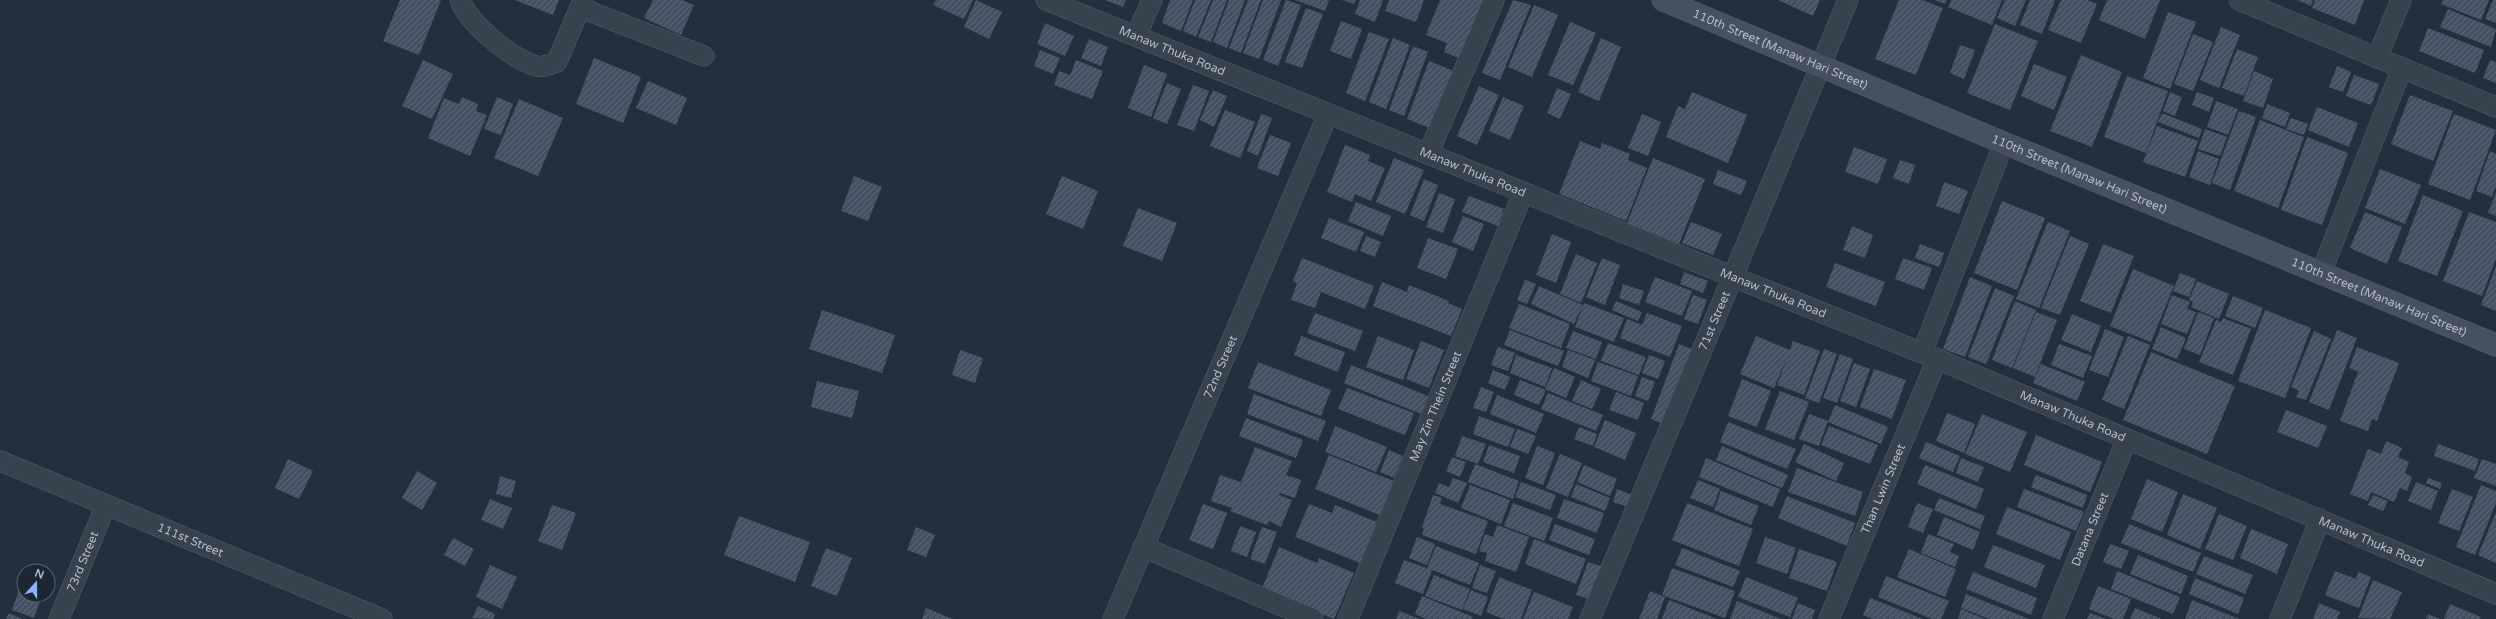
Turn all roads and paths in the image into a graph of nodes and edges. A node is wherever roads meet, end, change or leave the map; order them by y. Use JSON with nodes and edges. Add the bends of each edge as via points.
{"nodes":[{"id":1,"x":460,"y":0,"type":"edge"},
{"id":2,"x":1046,"y":0,"type":"edge"},
{"id":3,"x":1152,"y":0,"type":"edge"},
{"id":4,"x":1494,"y":0,"type":"edge"},
{"id":5,"x":1663,"y":0,"type":"edge"},
{"id":6,"x":1848,"y":0,"type":"edge"},
{"id":7,"x":2239,"y":0,"type":"edge"},
{"id":8,"x":2401,"y":0,"type":"edge"},
{"id":9,"x":582,"y":4,"type":"edge"},
{"id":10,"x":1136,"y":36,"type":"junction"},
{"id":11,"x":704,"y":56,"type":"dead end"},
{"id":12,"x":2378,"y":58,"type":"junction"},
{"id":13,"x":1820,"y":66,"type":"junction"},
{"id":14,"x":2402,"y":68,"type":"junction"},
{"id":15,"x":2496,"y":107,"type":"edge"},
{"id":16,"x":1328,"y":114,"type":"junction"},
{"id":17,"x":2004,"y":143,"type":"junction"},
{"id":18,"x":1428,"y":154,"type":"junction"},
{"id":19,"x":1523,"y":193,"type":"junction"},
{"id":20,"x":2321,"y":273,"type":"junction"},
{"id":21,"x":1733,"y":278,"type":"junction"},
{"id":22,"x":2496,"y":345,"type":"edge"},
{"id":23,"x":1930,"y":356,"type":"junction"},
{"id":24,"x":2127,"y":439,"type":"junction"},
{"id":25,"x":0,"y":461,"type":"edge"},
{"id":26,"x":106,"y":505,"type":"junction"},
{"id":27,"x":2320,"y":519,"type":"junction"},
{"id":28,"x":1143,"y":547,"type":"junction"},
{"id":29,"x":2496,"y":594,"type":"edge"},
{"id":30,"x":59,"y":619,"type":"edge"},
{"id":31,"x":382,"y":619,"type":"edge"},
{"id":32,"x":1113,"y":619,"type":"edge"},
{"id":33,"x":1313,"y":619,"type":"edge"},
{"id":34,"x":1348,"y":619,"type":"edge"},
{"id":35,"x":1590,"y":619,"type":"edge"},
{"id":36,"x":1829,"y":619,"type":"edge"},
{"id":37,"x":2053,"y":619,"type":"edge"},
{"id":38,"x":2280,"y":619,"type":"edge"}],
"edges":[{"from":1,"to":9,"type":"street","via":[[480,28],[509,51],[536,66],[547,66],[557,62]]},
{"from":2,"to":10,"type":"street","name":"Manaw Thuka Road"},
{"from":3,"to":10,"type":"street"},
{"from":4,"to":18,"type":"street"},
{"from":5,"to":13,"type":"main road","name":"110th Street (Manaw Hari Street)"},
{"from":6,"to":13,"type":"street","name":"71st Street"},
{"from":7,"to":12,"type":"street"},
{"from":8,"to":12,"type":"street"},
{"from":9,"to":11,"type":"street"},
{"from":10,"to":16,"type":"street","name":"Manaw Thuka Road"},
{"from":12,"to":14,"type":"street"},
{"from":13,"to":17,"type":"main road","name":"110th Street (Manaw Hari Street)"},
{"from":13,"to":21,"type":"street","name":"71st Street"},
{"from":14,"to":15,"type":"street"},
{"from":14,"to":20,"type":"street"},
{"from":16,"to":18,"type":"street","name":"Manaw Thuka Road"},
{"from":16,"to":28,"type":"street","name":"72nd Street"},
{"from":17,"to":20,"type":"main road","name":"110th Street (Manaw Hari Street)"},
{"from":17,"to":23,"type":"street","name":"Than Lwin Street"},
{"from":18,"to":19,"type":"street","name":"Manaw Thuka Road"},
{"from":19,"to":21,"type":"street","name":"Manaw Thuka Road"},
{"from":19,"to":34,"type":"street","name":"May Zin Thein Street"},
{"from":20,"to":22,"type":"main road","name":"110th Street (Manaw Hari Street)"},
{"from":21,"to":23,"type":"street","name":"Manaw Thuka Road"},
{"from":21,"to":35,"type":"street","name":"71st Street"},
{"from":23,"to":24,"type":"street","name":"Manaw Thuka Road"},
{"from":23,"to":36,"type":"street","name":"Than Lwin Street"},
{"from":24,"to":27,"type":"street","name":"Manaw Thuka Road"},
{"from":24,"to":37,"type":"street","name":"Datana Street"},
{"from":25,"to":26,"type":"street","name":"111st Street"},
{"from":26,"to":30,"type":"street","name":"73rd Street"},
{"from":26,"to":31,"type":"street","name":"111st Street"},
{"from":27,"to":29,"type":"street","name":"Manaw Thuka Road"},
{"from":27,"to":38,"type":"street"},
{"from":28,"to":32,"type":"street","name":"72nd Street"},
{"from":28,"to":33,"type":"street"}]}
